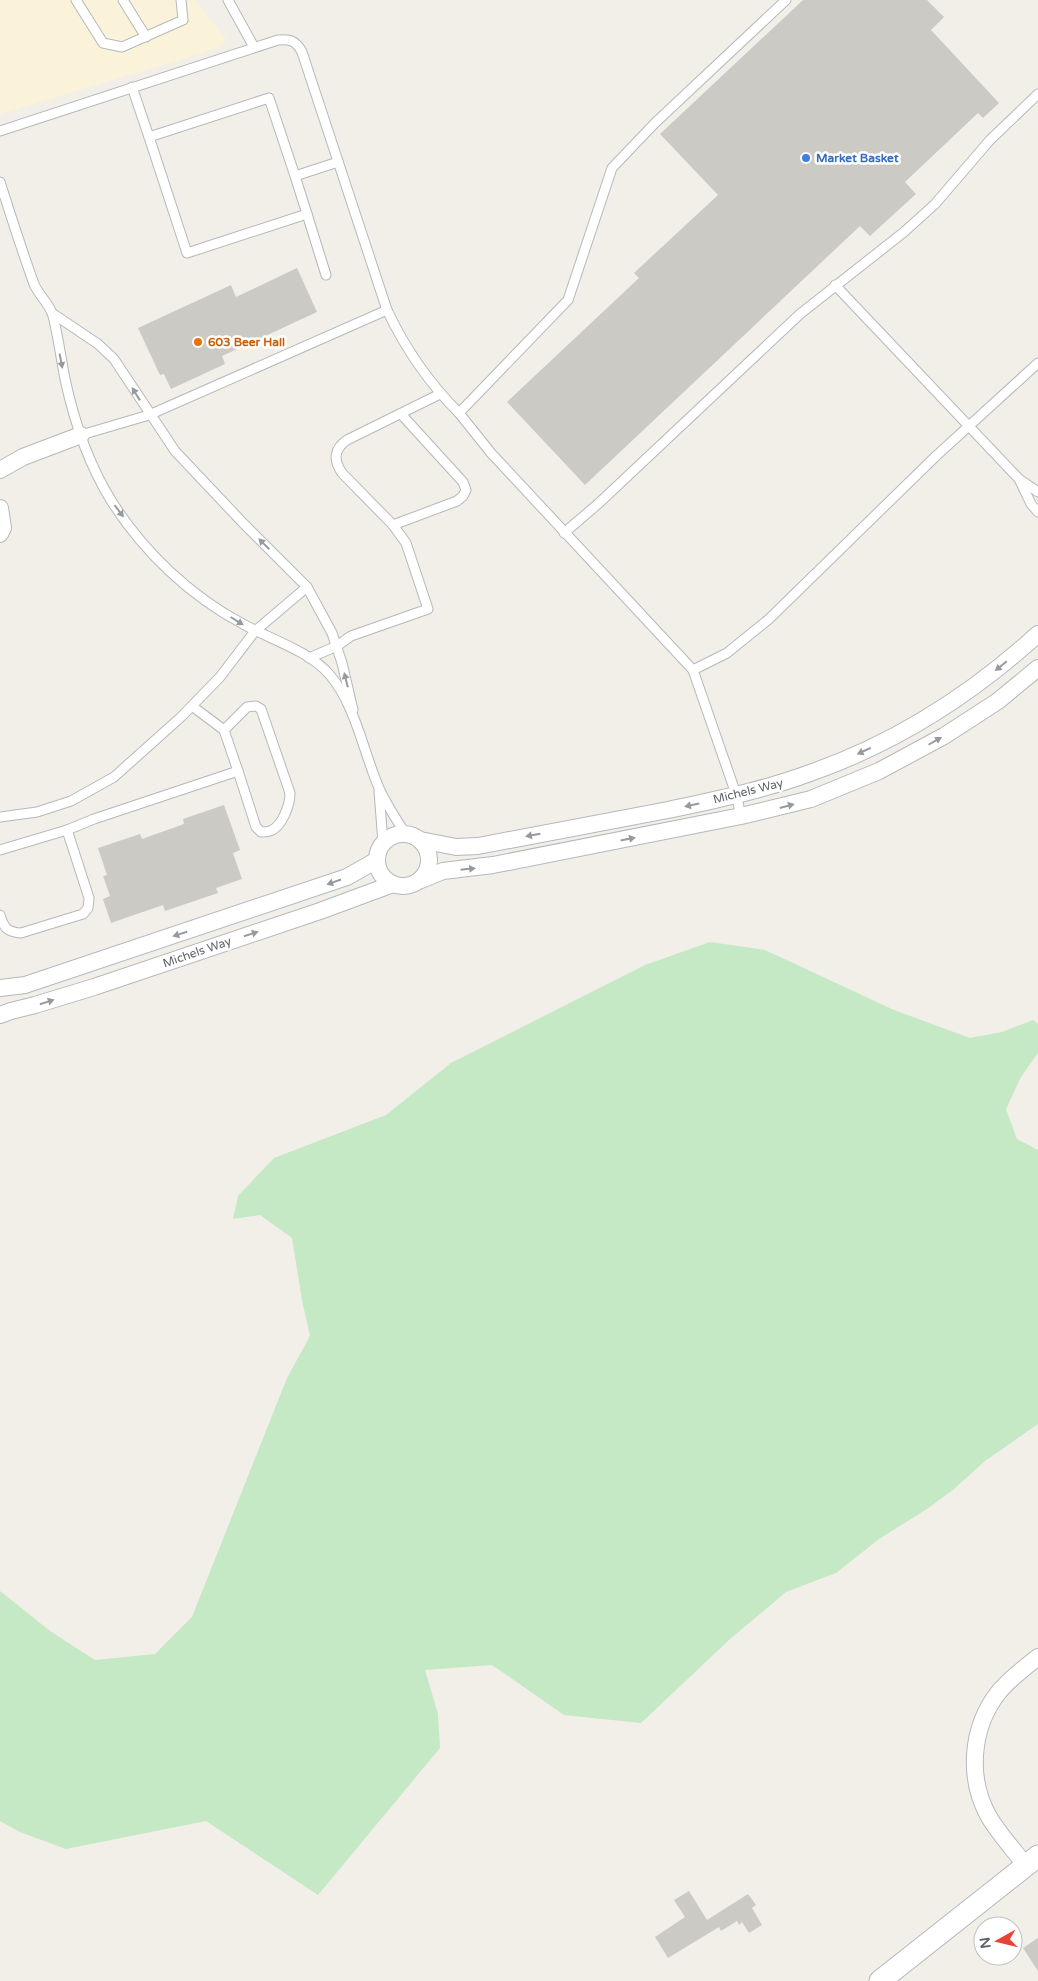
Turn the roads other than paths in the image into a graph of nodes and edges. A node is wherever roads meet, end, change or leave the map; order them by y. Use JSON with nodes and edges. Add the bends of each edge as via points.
{"nodes":[{"id":1,"x":76,"y":0,"type":"edge"},
{"id":2,"x":123,"y":0,"type":"edge"},
{"id":3,"x":181,"y":0,"type":"edge"},
{"id":4,"x":228,"y":0,"type":"edge"},
{"id":5,"x":786,"y":0,"type":"edge"},
{"id":6,"x":146,"y":37,"type":"junction"},
{"id":7,"x":254,"y":47,"type":"junction"},
{"id":8,"x":132,"y":87,"type":"junction"},
{"id":9,"x":1038,"y":94,"type":"edge"},
{"id":10,"x":0,"y":132,"type":"edge"},
{"id":11,"x":149,"y":137,"type":"junction"},
{"id":12,"x":338,"y":162,"type":"junction"},
{"id":13,"x":295,"y":176,"type":"junction"},
{"id":14,"x":0,"y":182,"type":"edge"},
{"id":15,"x":307,"y":214,"type":"junction"},
{"id":16,"x":326,"y":275,"type":"dead end"},
{"id":17,"x":835,"y":285,"type":"junction"},
{"id":18,"x":387,"y":310,"type":"junction"},
{"id":19,"x":52,"y":313,"type":"junction"},
{"id":20,"x":1038,"y":363,"type":"edge"},
{"id":21,"x":440,"y":394,"type":"junction"},
{"id":22,"x":459,"y":413,"type":"junction"},
{"id":23,"x":401,"y":414,"type":"junction"},
{"id":24,"x":149,"y":415,"type":"junction"},
{"id":25,"x":970,"y":426,"type":"junction"},
{"id":26,"x":81,"y":435,"type":"junction"},
{"id":27,"x":0,"y":470,"type":"edge"},
{"id":28,"x":1019,"y":479,"type":"junction"},
{"id":29,"x":1038,"y":492,"type":"edge"},
{"id":30,"x":0,"y":508,"type":"edge"},
{"id":31,"x":1038,"y":512,"type":"edge"},
{"id":32,"x":393,"y":525,"type":"junction"},
{"id":33,"x":564,"y":533,"type":"junction"},
{"id":34,"x":0,"y":534,"type":"edge"},
{"id":35,"x":307,"y":587,"type":"junction"},
{"id":36,"x":255,"y":631,"type":"junction"},
{"id":37,"x":1038,"y":634,"type":"edge"},
{"id":38,"x":337,"y":646,"type":"junction"},
{"id":39,"x":309,"y":658,"type":"junction"},
{"id":40,"x":1038,"y":668,"type":"edge"},
{"id":41,"x":693,"y":670,"type":"junction"},
{"id":42,"x":192,"y":706,"type":"junction"},
{"id":43,"x":358,"y":727,"type":"junction"},
{"id":44,"x":224,"y":730,"type":"junction"},
{"id":45,"x":238,"y":771,"type":"junction"},
{"id":46,"x":379,"y":788,"type":"junction"},
{"id":47,"x":736,"y":794,"type":"junction"},
{"id":48,"x":741,"y":816,"type":"junction"},
{"id":49,"x":0,"y":817,"type":"edge"},
{"id":50,"x":67,"y":830,"type":"junction"},
{"id":51,"x":405,"y":833,"type":"junction"},
{"id":52,"x":420,"y":840,"type":"junction"},
{"id":53,"x":382,"y":843,"type":"junction"},
{"id":54,"x":0,"y":850,"type":"edge"},
{"id":55,"x":377,"y":860,"type":"junction"},
{"id":56,"x":421,"y":880,"type":"junction"},
{"id":57,"x":393,"y":884,"type":"junction"},
{"id":58,"x":0,"y":915,"type":"edge"},
{"id":59,"x":0,"y":988,"type":"edge"},
{"id":60,"x":0,"y":1016,"type":"edge"},
{"id":61,"x":1038,"y":1657,"type":"edge"},
{"id":62,"x":1032,"y":1861,"type":"edge"},
{"id":63,"x":880,"y":1981,"type":"edge"}],
"edges":[{"from":1,"to":6,"type":"lane","via":[[103,43],[122,47]]},
{"from":2,"to":6,"type":"lane"},
{"from":3,"to":6,"type":"lane","via":[[183,20]]},
{"from":4,"to":7,"type":"lane"},
{"from":5,"to":22,"type":"lane","via":[[655,123],[612,168],[568,300]]},
{"from":7,"to":8,"type":"lane"},
{"from":7,"to":12,"type":"lane","via":[[278,40],[289,39],[297,43]]},
{"from":8,"to":10,"type":"lane"},
{"from":8,"to":11,"type":"lane"},
{"from":9,"to":17,"type":"lane","via":[[990,140],[934,204],[897,238]]},
{"from":11,"to":13,"type":"lane","via":[[269,98]]},
{"from":11,"to":15,"type":"lane","via":[[187,253]]},
{"from":12,"to":13,"type":"lane"},
{"from":12,"to":18,"type":"lane"},
{"from":13,"to":15,"type":"lane"},
{"from":14,"to":19,"type":"lane","via":[[35,287]]},
{"from":15,"to":16,"type":"lane"},
{"from":17,"to":25,"type":"lane"},
{"from":17,"to":33,"type":"lane"},
{"from":18,"to":21,"type":"lane","via":[[418,365]]},
{"from":18,"to":24,"type":"lane"},
{"from":24,"to":19,"type":"lane","one_way":true,"via":[[114,359],[98,344]]},
{"from":19,"to":26,"type":"lane","one_way":true},
{"from":20,"to":25,"type":"lane"},
{"from":21,"to":22,"type":"lane"},
{"from":21,"to":23,"type":"lane"},
{"from":22,"to":33,"type":"lane","via":[[490,453]]},
{"from":23,"to":32,"type":"lane","via":[[347,440],[339,445],[335,454],[342,473]]},
{"from":23,"to":32,"type":"lane","via":[[463,482],[466,490],[457,501]]},
{"from":24,"to":26,"type":"lane"},
{"from":35,"to":24,"type":"lane","one_way":true,"via":[[175,451]]},
{"from":25,"to":28,"type":"lane"},
{"from":25,"to":41,"type":"lane","via":[[769,619],[727,653]]},
{"from":26,"to":27,"type":"street","via":[[23,457]]},
{"from":26,"to":36,"type":"lane","one_way":true,"via":[[94,470],[113,503],[142,541],[194,592]]},
{"from":28,"to":29,"type":"lane"},
{"from":28,"to":31,"type":"lane"},
{"from":30,"to":34,"type":"street","via":[[3,528]]},
{"from":32,"to":38,"type":"lane","via":[[406,543],[428,609],[351,636]]},
{"from":33,"to":41,"type":"lane"},
{"from":35,"to":36,"type":"lane"},
{"from":35,"to":38,"type":"lane"},
{"from":36,"to":39,"type":"lane"},
{"from":36,"to":42,"type":"lane","via":[[220,677]]},
{"from":37,"to":47,"type":"street","name":"Michels Way","one_way":true,"via":[[988,677],[906,730],[810,773]]},
{"from":38,"to":39,"type":"lane"},
{"from":43,"to":38,"type":"lane","one_way":true},
{"from":39,"to":43,"type":"lane","via":[[338,686]]},
{"from":48,"to":40,"type":"street","name":"Michels Way","one_way":true,"via":[[811,799],[908,756],[998,702]]},
{"from":41,"to":47,"type":"lane"},
{"from":42,"to":44,"type":"lane"},
{"from":42,"to":49,"type":"lane","via":[[114,777],[71,801],[37,812]]},
{"from":43,"to":46,"type":"lane"},
{"from":44,"to":45,"type":"lane"},
{"from":44,"to":45,"type":"lane","via":[[247,707],[261,709],[290,793],[290,801],[279,825],[270,832],[261,832],[256,827]]},
{"from":45,"to":50,"type":"lane"},
{"from":46,"to":51,"type":"lane"},
{"from":46,"to":53,"type":"lane"},
{"from":47,"to":48,"type":"lane"},
{"from":47,"to":52,"type":"street","name":"Michels Way","one_way":true,"via":[[478,846],[456,847]]},
{"from":56,"to":48,"type":"street","name":"Michels Way","one_way":true,"via":[[443,871],[493,865]]},
{"from":50,"to":54,"type":"lane"},
{"from":50,"to":58,"type":"lane","via":[[89,898],[88,908],[83,914],[21,933],[4,928]]},
{"from":51,"to":52,"type":"street"},
{"from":51,"to":53,"type":"street","via":[[389,837]]},
{"from":52,"to":56,"type":"street","via":[[426,847],[430,864]]},
{"from":53,"to":55,"type":"street"},
{"from":55,"to":57,"type":"street","via":[[381,874]]},
{"from":55,"to":59,"type":"street","name":"Michels Way","one_way":true,"via":[[347,877],[25,985]]},
{"from":56,"to":57,"type":"street","via":[[408,886]]},
{"from":60,"to":57,"type":"street","name":"Michels Way","one_way":true},
{"from":61,"to":62,"type":"street","via":[[1007,1683],[988,1708],[977,1736],[975,1756],[975,1773],[983,1805],[998,1831]]},
{"from":62,"to":63,"type":"street"}]}
